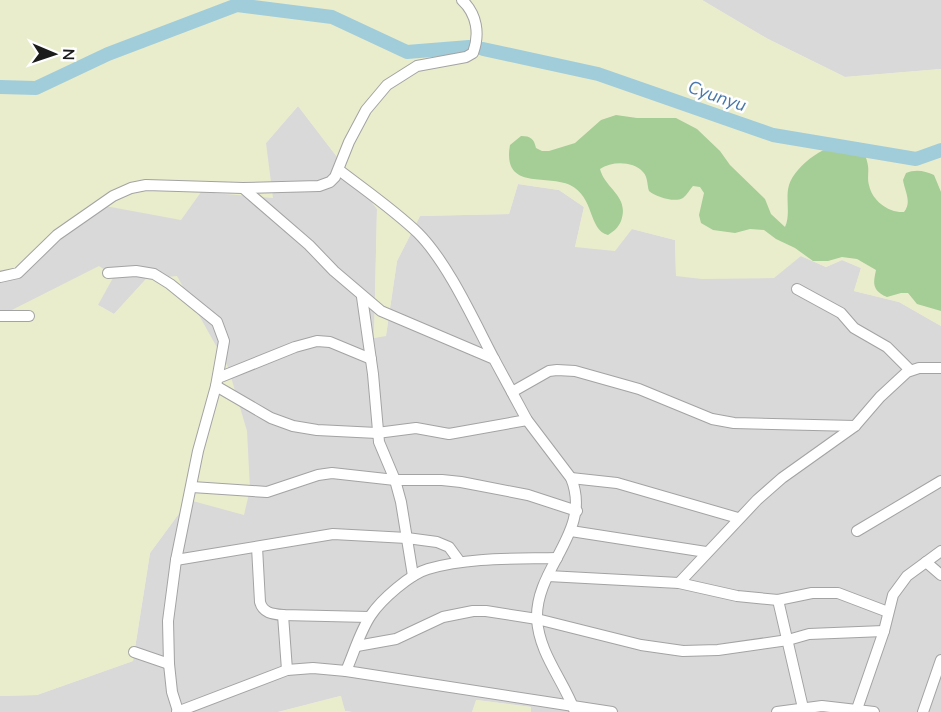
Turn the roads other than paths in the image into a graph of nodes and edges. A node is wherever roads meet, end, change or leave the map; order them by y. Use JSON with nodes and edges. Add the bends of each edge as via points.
{"nodes":[{"id":1,"x":462,"y":0,"type":"edge"},
{"id":2,"x":339,"y":170,"type":"junction"},
{"id":3,"x":243,"y":188,"type":"junction"},
{"id":4,"x":108,"y":273,"type":"dead end"},
{"id":5,"x":0,"y":277,"type":"edge"},
{"id":6,"x":797,"y":289,"type":"dead end"},
{"id":7,"x":362,"y":297,"type":"junction"},
{"id":8,"x":0,"y":316,"type":"edge"},
{"id":9,"x":29,"y":316,"type":"dead end"},
{"id":10,"x":371,"y":359,"type":"junction"},
{"id":11,"x":494,"y":359,"type":"junction"},
{"id":12,"x":941,"y":368,"type":"edge"},
{"id":13,"x":910,"y":370,"type":"junction"},
{"id":14,"x":217,"y":382,"type":"junction"},
{"id":15,"x":512,"y":392,"type":"junction"},
{"id":16,"x":527,"y":420,"type":"junction"},
{"id":17,"x":855,"y":426,"type":"junction"},
{"id":18,"x":377,"y":433,"type":"junction"},
{"id":19,"x":571,"y":478,"type":"junction"},
{"id":20,"x":395,"y":480,"type":"junction"},
{"id":21,"x":941,"y":481,"type":"edge"},
{"id":22,"x":192,"y":487,"type":"junction"},
{"id":23,"x":577,"y":511,"type":"junction"},
{"id":24,"x":738,"y":518,"type":"junction"},
{"id":25,"x":571,"y":531,"type":"junction"},
{"id":26,"x":857,"y":531,"type":"dead end"},
{"id":27,"x":407,"y":538,"type":"junction"},
{"id":28,"x":257,"y":547,"type":"junction"},
{"id":29,"x":941,"y":551,"type":"edge"},
{"id":30,"x":706,"y":552,"type":"junction"},
{"id":31,"x":557,"y":558,"type":"junction"},
{"id":32,"x":176,"y":560,"type":"junction"},
{"id":33,"x":460,"y":562,"type":"junction"},
{"id":34,"x":926,"y":562,"type":"junction"},
{"id":35,"x":941,"y":575,"type":"edge"},
{"id":36,"x":413,"y":576,"type":"junction"},
{"id":37,"x":548,"y":576,"type":"junction"},
{"id":38,"x":679,"y":584,"type":"junction"},
{"id":39,"x":778,"y":600,"type":"junction"},
{"id":40,"x":888,"y":612,"type":"junction"},
{"id":41,"x":283,"y":615,"type":"junction"},
{"id":42,"x":369,"y":617,"type":"junction"},
{"id":43,"x":537,"y":620,"type":"junction"},
{"id":44,"x":884,"y":631,"type":"junction"},
{"id":45,"x":788,"y":640,"type":"junction"},
{"id":46,"x":357,"y":646,"type":"junction"},
{"id":47,"x":134,"y":652,"type":"dead end"},
{"id":48,"x":941,"y":660,"type":"edge"},
{"id":49,"x":169,"y":663,"type":"junction"},
{"id":50,"x":287,"y":670,"type":"junction"},
{"id":51,"x":346,"y":671,"type":"junction"},
{"id":52,"x":574,"y":708,"type":"edge"},
{"id":53,"x":803,"y":708,"type":"junction"},
{"id":54,"x":857,"y":709,"type":"junction"},
{"id":55,"x":177,"y":712,"type":"edge"},
{"id":56,"x":612,"y":712,"type":"edge"},
{"id":57,"x":777,"y":712,"type":"edge"},
{"id":58,"x":874,"y":712,"type":"edge"},
{"id":59,"x":923,"y":712,"type":"edge"}],
"edges":[{"from":1,"to":2,"type":"street","via":[[470,8],[476,25],[473,54],[417,66],[387,85],[366,110]]},
{"from":2,"to":3,"type":"street","via":[[330,182],[319,186]]},
{"from":2,"to":11,"type":"street","via":[[419,234],[458,291]]},
{"from":3,"to":5,"type":"street","via":[[130,188],[57,235],[18,273]]},
{"from":3,"to":7,"type":"street","via":[[309,244]]},
{"from":4,"to":14,"type":"street","via":[[154,274],[217,322],[224,341]]},
{"from":6,"to":13,"type":"street","via":[[841,313],[854,328],[887,347]]},
{"from":7,"to":10,"type":"street"},
{"from":7,"to":11,"type":"street","via":[[381,311]]},
{"from":8,"to":9,"type":"street"},
{"from":10,"to":14,"type":"street","via":[[330,342],[317,341]]},
{"from":10,"to":18,"type":"street"},
{"from":11,"to":15,"type":"street"},
{"from":12,"to":13,"type":"street"},
{"from":13,"to":17,"type":"street"},
{"from":14,"to":18,"type":"street","via":[[271,418],[293,426]]},
{"from":14,"to":22,"type":"street"},
{"from":15,"to":16,"type":"street"},
{"from":15,"to":17,"type":"street","via":[[543,373],[566,370],[639,389],[712,419]]},
{"from":16,"to":18,"type":"street","via":[[449,434],[416,428]]},
{"from":16,"to":19,"type":"street"},
{"from":17,"to":24,"type":"street","via":[[782,478]]},
{"from":18,"to":20,"type":"street"},
{"from":19,"to":23,"type":"street"},
{"from":19,"to":24,"type":"street","via":[[617,483]]},
{"from":20,"to":22,"type":"street","via":[[332,473],[267,492]]},
{"from":20,"to":23,"type":"street","via":[[461,482],[528,495]]},
{"from":20,"to":27,"type":"street"},
{"from":21,"to":26,"type":"street"},
{"from":22,"to":32,"type":"street"},
{"from":23,"to":25,"type":"street"},
{"from":24,"to":30,"type":"street"},
{"from":25,"to":30,"type":"street"},
{"from":25,"to":31,"type":"street"},
{"from":27,"to":28,"type":"street","via":[[333,534]]},
{"from":27,"to":33,"type":"street","via":[[444,544]]},
{"from":27,"to":36,"type":"street"},
{"from":28,"to":32,"type":"street"},
{"from":28,"to":41,"type":"street","via":[[261,606],[271,614]]},
{"from":29,"to":34,"type":"street"},
{"from":30,"to":38,"type":"street"},
{"from":31,"to":33,"type":"street"},
{"from":31,"to":37,"type":"street"},
{"from":32,"to":49,"type":"street","via":[[168,621]]},
{"from":33,"to":36,"type":"street"},
{"from":34,"to":35,"type":"street"},
{"from":34,"to":40,"type":"street","via":[[899,585]]},
{"from":36,"to":42,"type":"street"},
{"from":37,"to":38,"type":"street"},
{"from":37,"to":43,"type":"street","via":[[538,597]]},
{"from":38,"to":39,"type":"street"},
{"from":39,"to":40,"type":"street","via":[[812,593],[838,593]]},
{"from":39,"to":45,"type":"street"},
{"from":40,"to":44,"type":"street"},
{"from":41,"to":42,"type":"street"},
{"from":41,"to":50,"type":"street"},
{"from":42,"to":46,"type":"street"},
{"from":43,"to":45,"type":"street","via":[[666,650],[705,651]]},
{"from":43,"to":46,"type":"street","via":[[486,611],[456,613],[396,639]]},
{"from":43,"to":52,"type":"street","via":[[545,654]]},
{"from":44,"to":45,"type":"street","via":[[809,634]]},
{"from":44,"to":54,"type":"street"},
{"from":45,"to":53,"type":"street"},
{"from":46,"to":51,"type":"street"},
{"from":47,"to":49,"type":"street"},
{"from":48,"to":59,"type":"street"},
{"from":49,"to":55,"type":"street"},
{"from":50,"to":51,"type":"street"},
{"from":50,"to":55,"type":"street"},
{"from":51,"to":52,"type":"street"},
{"from":52,"to":56,"type":"street"},
{"from":53,"to":54,"type":"street"},
{"from":53,"to":57,"type":"street"},
{"from":54,"to":58,"type":"street"}]}
